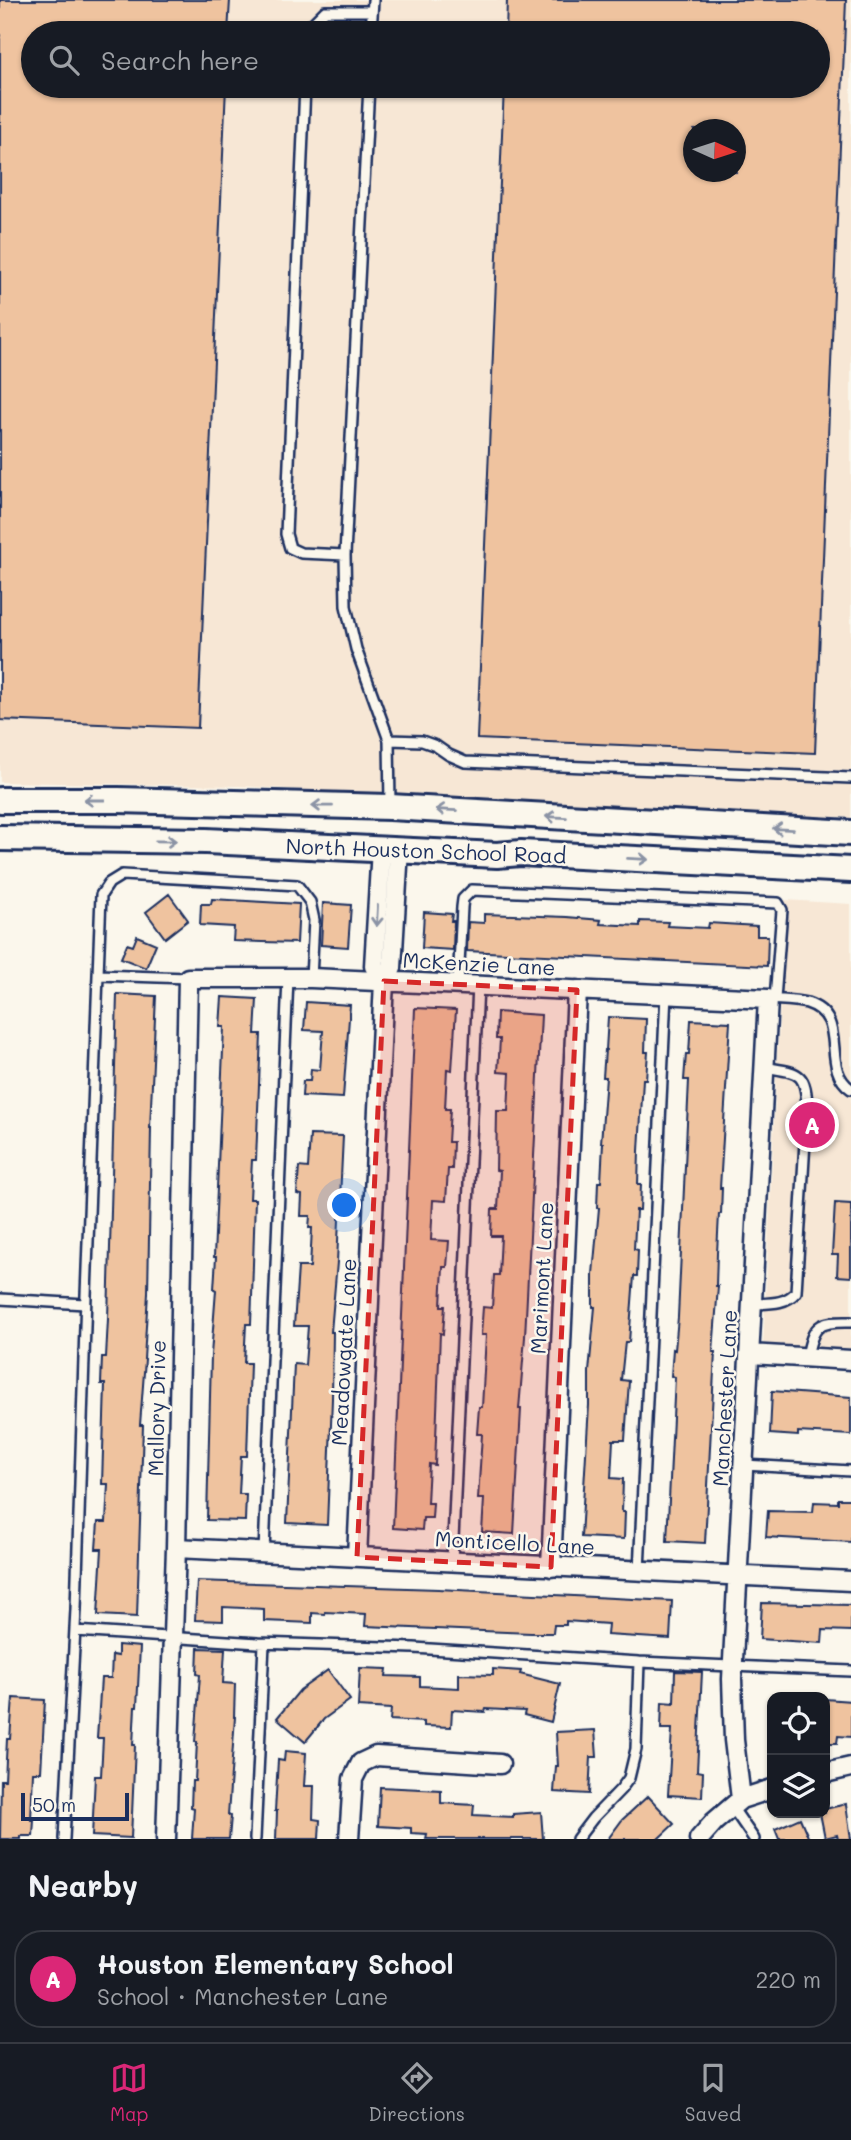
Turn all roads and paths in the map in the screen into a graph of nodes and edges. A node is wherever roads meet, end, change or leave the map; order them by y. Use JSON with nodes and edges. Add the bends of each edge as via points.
{"nodes":[{"id":1,"x":373,"y":0,"type":"edge"},
{"id":2,"x":372,"y":11,"type":"junction"},
{"id":3,"x":315,"y":21,"type":"edge"},
{"id":4,"x":372,"y":21,"type":"edge"},
{"id":5,"x":304,"y":98,"type":"edge"},
{"id":6,"x":368,"y":98,"type":"edge"},
{"id":7,"x":345,"y":555,"type":"junction"},
{"id":8,"x":389,"y":740,"type":"junction"},
{"id":9,"x":851,"y":778,"type":"edge"},
{"id":10,"x":0,"y":800,"type":"edge"},
{"id":11,"x":390,"y":807,"type":"junction"},
{"id":12,"x":851,"y":833,"type":"edge"},
{"id":13,"x":0,"y":838,"type":"edge"},
{"id":14,"x":390,"y":848,"type":"junction"},
{"id":15,"x":851,"y":870,"type":"edge"},
{"id":16,"x":98,"y":975,"type":"junction"},
{"id":17,"x":188,"y":978,"type":"junction"},
{"id":18,"x":288,"y":978,"type":"junction"},
{"id":19,"x":311,"y":978,"type":"junction"},
{"id":20,"x":384,"y":981,"type":"junction"},
{"id":21,"x":458,"y":984,"type":"junction"},
{"id":22,"x":478,"y":985,"type":"junction"},
{"id":23,"x":577,"y":990,"type":"junction"},
{"id":24,"x":666,"y":994,"type":"junction"},
{"id":25,"x":771,"y":999,"type":"junction"},
{"id":26,"x":764,"y":1067,"type":"junction"},
{"id":27,"x":851,"y":1089,"type":"edge"},
{"id":28,"x":0,"y":1299,"type":"edge"},
{"id":29,"x":86,"y":1304,"type":"junction"},
{"id":30,"x":752,"y":1304,"type":"junction"},
{"id":31,"x":851,"y":1322,"type":"edge"},
{"id":32,"x":749,"y":1354,"type":"junction"},
{"id":33,"x":807,"y":1357,"type":"junction"},
{"id":34,"x":851,"y":1360,"type":"edge"},
{"id":35,"x":743,"y":1465,"type":"junction"},
{"id":36,"x":851,"y":1471,"type":"edge"},
{"id":37,"x":176,"y":1548,"type":"junction"},
{"id":38,"x":264,"y":1552,"type":"junction"},
{"id":39,"x":356,"y":1557,"type":"junction"},
{"id":40,"x":452,"y":1562,"type":"junction"},
{"id":41,"x":551,"y":1567,"type":"junction"},
{"id":42,"x":639,"y":1571,"type":"junction"},
{"id":43,"x":738,"y":1575,"type":"junction"},
{"id":44,"x":851,"y":1581,"type":"edge"},
{"id":45,"x":75,"y":1631,"type":"junction"},
{"id":46,"x":173,"y":1639,"type":"junction"},
{"id":47,"x":264,"y":1644,"type":"junction"},
{"id":48,"x":639,"y":1662,"type":"junction"},
{"id":49,"x":733,"y":1665,"type":"junction"},
{"id":50,"x":851,"y":1671,"type":"edge"},
{"id":51,"x":500,"y":1764,"type":"dead end"},
{"id":52,"x":851,"y":1767,"type":"edge"},
{"id":53,"x":830,"y":1772,"type":"edge"},
{"id":54,"x":767,"y":1791,"type":"edge"},
{"id":55,"x":736,"y":1803,"type":"junction"},
{"id":56,"x":64,"y":1839,"type":"edge"},
{"id":57,"x":166,"y":1839,"type":"edge"},
{"id":58,"x":255,"y":1839,"type":"edge"},
{"id":59,"x":349,"y":1839,"type":"edge"},
{"id":60,"x":577,"y":1839,"type":"edge"},
{"id":61,"x":699,"y":1839,"type":"edge"},
{"id":62,"x":754,"y":1839,"type":"edge"}],
"edges":[{"from":1,"to":2,"type":"lane"},
{"from":2,"to":3,"type":"lane","via":[[325,11]]},
{"from":2,"to":4,"type":"lane"},
{"from":5,"to":7,"type":"lane","via":[[286,534],[290,548],[301,553]]},
{"from":6,"to":7,"type":"lane"},
{"from":7,"to":8,"type":"lane","via":[[346,606],[356,649]]},
{"from":8,"to":9,"type":"lane","via":[[422,741],[465,762]]},
{"from":8,"to":11,"type":"lane"},
{"from":11,"to":10,"type":"main road","name":"North Houston School Road","one_way":true},
{"from":12,"to":11,"type":"main road","name":"North Houston School Road","one_way":true},
{"from":11,"to":14,"type":"main road"},
{"from":13,"to":14,"type":"main road","name":"North Houston School Road","one_way":true},
{"from":14,"to":15,"type":"main road","name":"North Houston School Road","one_way":true},
{"from":14,"to":20,"type":"street","name":"Meadowgate Lane","via":[[374,966]]},
{"from":16,"to":17,"type":"lane"},
{"from":16,"to":19,"type":"lane","via":[[101,895],[122,875],[297,885],[310,902],[314,920]]},
{"from":16,"to":29,"type":"lane"},
{"from":17,"to":18,"type":"street","name":"McKenzie Lane"},
{"from":17,"to":37,"type":"street","name":"Mallory Drive"},
{"from":18,"to":19,"type":"street","name":"McKenzie Lane"},
{"from":18,"to":38,"type":"lane"},
{"from":19,"to":20,"type":"street","name":"McKenzie Lane"},
{"from":20,"to":21,"type":"street","name":"McKenzie Lane"},
{"from":20,"to":39,"type":"street","name":"Meadowgate Lane"},
{"from":21,"to":22,"type":"street","name":"McKenzie Lane"},
{"from":21,"to":25,"type":"lane","via":[[463,899],[472,890],[764,902],[778,903],[782,910]]},
{"from":22,"to":23,"type":"street","name":"McKenzie Lane"},
{"from":22,"to":40,"type":"lane"},
{"from":23,"to":24,"type":"street","name":"McKenzie Lane"},
{"from":23,"to":41,"type":"street","name":"Marimont Lane"},
{"from":24,"to":25,"type":"street","name":"McKenzie Lane"},
{"from":24,"to":42,"type":"lane"},
{"from":25,"to":26,"type":"street","name":"Manchester Lane"},
{"from":25,"to":27,"type":"lane","via":[[810,1004],[822,1011],[835,1034],[838,1075]]},
{"from":26,"to":30,"type":"street","name":"Manchester Lane"},
{"from":26,"to":30,"type":"lane","via":[[802,1078],[807,1108],[796,1292],[778,1303]]},
{"from":28,"to":29,"type":"lane"},
{"from":29,"to":45,"type":"lane"},
{"from":30,"to":32,"type":"street","name":"Manchester Lane"},
{"from":31,"to":33,"type":"lane","via":[[820,1325],[811,1336]]},
{"from":32,"to":33,"type":"street"},
{"from":32,"to":35,"type":"street","name":"Manchester Lane"},
{"from":33,"to":34,"type":"street"},
{"from":35,"to":36,"type":"lane"},
{"from":35,"to":43,"type":"street","name":"Manchester Lane"},
{"from":37,"to":38,"type":"street","name":"Monticello Lane"},
{"from":37,"to":46,"type":"street","name":"Mallory Drive"},
{"from":38,"to":39,"type":"street","name":"Monticello Lane"},
{"from":39,"to":40,"type":"street","name":"Monticello Lane"},
{"from":40,"to":41,"type":"street","name":"Monticello Lane"},
{"from":41,"to":42,"type":"street","name":"Monticello Lane"},
{"from":42,"to":43,"type":"street","name":"Monticello Lane"},
{"from":43,"to":44,"type":"street","name":"Monticello Lane"},
{"from":43,"to":49,"type":"street","name":"Manchester Lane"},
{"from":45,"to":46,"type":"lane"},
{"from":45,"to":56,"type":"lane"},
{"from":46,"to":47,"type":"lane"},
{"from":46,"to":57,"type":"street","name":"Mallory Drive"},
{"from":47,"to":48,"type":"lane"},
{"from":47,"to":58,"type":"lane"},
{"from":48,"to":49,"type":"lane"},
{"from":48,"to":60,"type":"lane","via":[[636,1749],[629,1778]]},
{"from":49,"to":50,"type":"lane"},
{"from":49,"to":55,"type":"street","name":"Manchester Lane"},
{"from":51,"to":59,"type":"street","via":[[376,1756],[361,1763],[353,1779]]},
{"from":52,"to":53,"type":"street"},
{"from":54,"to":55,"type":"street"},
{"from":55,"to":61,"type":"street"},
{"from":55,"to":62,"type":"lane"}]}
